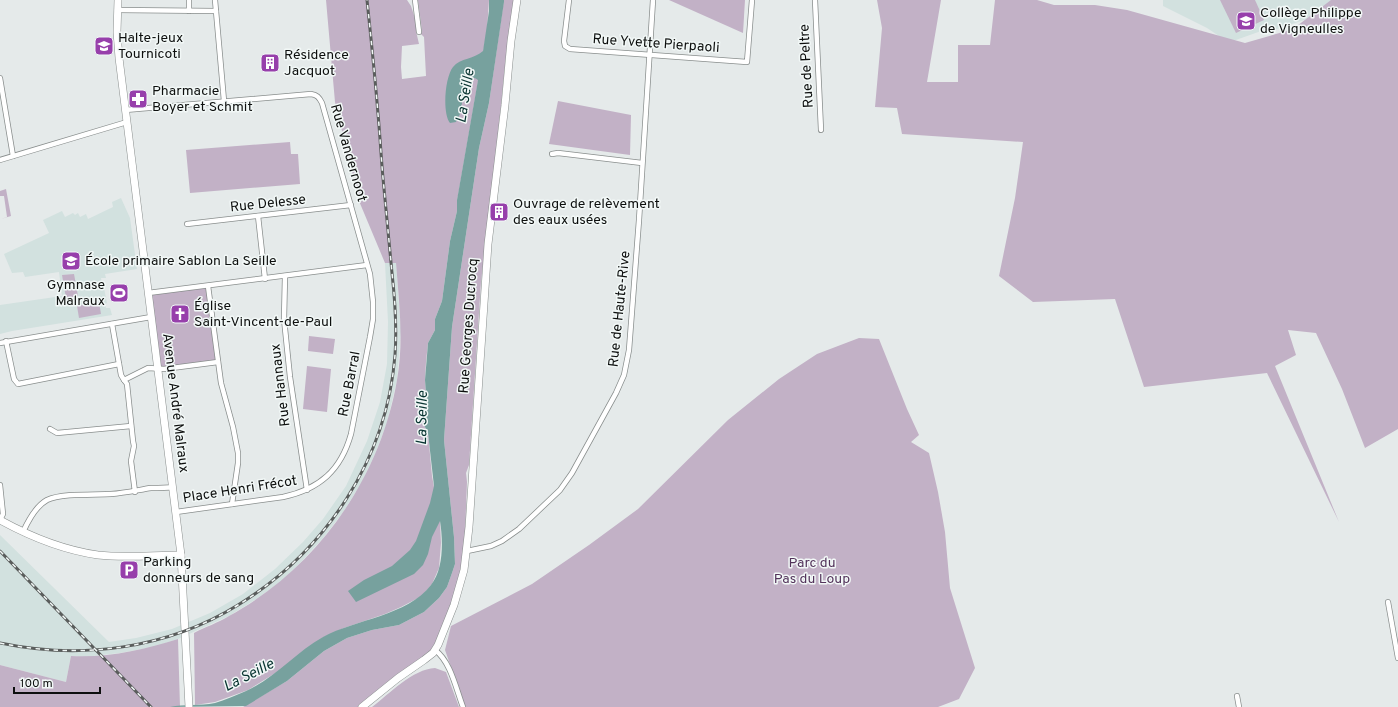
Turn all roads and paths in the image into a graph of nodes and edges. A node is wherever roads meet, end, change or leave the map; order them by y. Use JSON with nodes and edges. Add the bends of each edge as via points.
{"nodes":[{"id":1,"x":118,"y":0,"type":"edge"},
{"id":2,"x":189,"y":0,"type":"edge"},
{"id":3,"x":215,"y":0,"type":"edge"},
{"id":4,"x":415,"y":0,"type":"edge"},
{"id":5,"x":517,"y":0,"type":"edge"},
{"id":6,"x":570,"y":0,"type":"edge"},
{"id":7,"x":653,"y":0,"type":"edge"},
{"id":8,"x":752,"y":0,"type":"edge"},
{"id":9,"x":815,"y":0,"type":"edge"},
{"id":10,"x":118,"y":10,"type":"junction"},
{"id":11,"x":189,"y":11,"type":"junction"},
{"id":12,"x":216,"y":11,"type":"junction"},
{"id":13,"x":420,"y":32,"type":"dead end"},
{"id":14,"x":649,"y":54,"type":"junction"},
{"id":15,"x":0,"y":78,"type":"edge"},
{"id":16,"x":224,"y":101,"type":"junction"},
{"id":17,"x":125,"y":110,"type":"junction"},
{"id":18,"x":127,"y":122,"type":"junction"},
{"id":19,"x":821,"y":130,"type":"dead end"},
{"id":20,"x":552,"y":154,"type":"dead end"},
{"id":21,"x":13,"y":156,"type":"junction"},
{"id":22,"x":0,"y":160,"type":"edge"},
{"id":23,"x":642,"y":163,"type":"junction"},
{"id":24,"x":351,"y":206,"type":"junction"},
{"id":25,"x":258,"y":216,"type":"junction"},
{"id":26,"x":187,"y":224,"type":"dead end"},
{"id":27,"x":367,"y":266,"type":"junction"},
{"id":28,"x":285,"y":276,"type":"junction"},
{"id":29,"x":265,"y":279,"type":"junction"},
{"id":30,"x":208,"y":286,"type":"junction"},
{"id":31,"x":148,"y":293,"type":"junction"},
{"id":32,"x":151,"y":317,"type":"junction"},
{"id":33,"x":112,"y":324,"type":"junction"},
{"id":34,"x":6,"y":341,"type":"junction"},
{"id":35,"x":0,"y":342,"type":"edge"},
{"id":36,"x":218,"y":362,"type":"junction"},
{"id":37,"x":119,"y":364,"type":"junction"},
{"id":38,"x":158,"y":368,"type":"junction"},
{"id":39,"x":124,"y":380,"type":"junction"},
{"id":40,"x":132,"y":426,"type":"junction"},
{"id":41,"x":50,"y":429,"type":"dead end"},
{"id":42,"x":0,"y":485,"type":"edge"},
{"id":43,"x":173,"y":487,"type":"junction"},
{"id":44,"x":307,"y":490,"type":"junction"},
{"id":45,"x":135,"y":492,"type":"junction"},
{"id":46,"x":232,"y":504,"type":"junction"},
{"id":47,"x":176,"y":512,"type":"junction"},
{"id":48,"x":0,"y":520,"type":"edge"},
{"id":49,"x":23,"y":532,"type":"junction"},
{"id":50,"x":467,"y":551,"type":"junction"},
{"id":51,"x":182,"y":555,"type":"junction"},
{"id":52,"x":1388,"y":602,"type":"dead end"},
{"id":53,"x":435,"y":650,"type":"junction"},
{"id":54,"x":1398,"y":658,"type":"edge"},
{"id":55,"x":1238,"y":696,"type":"dead end"},
{"id":56,"x":189,"y":707,"type":"edge"},
{"id":57,"x":362,"y":707,"type":"edge"},
{"id":58,"x":463,"y":707,"type":"edge"},
{"id":59,"x":1239,"y":707,"type":"edge"}],
"edges":[{"from":1,"to":10,"type":"street","name":"Avenue André Malraux"},
{"from":2,"to":11,"type":"street"},
{"from":3,"to":12,"type":"street"},
{"from":4,"to":13,"type":"street"},
{"from":5,"to":50,"type":"street","name":"Rue Georges Ducrocq","via":[[488,244]]},
{"from":6,"to":14,"type":"street","name":"Rue Yvette Pierpaoli","via":[[565,46],[570,49]]},
{"from":7,"to":14,"type":"street","name":"Rue de Haute-Rive"},
{"from":8,"to":14,"type":"street","name":"Rue Yvette Pierpaoli","via":[[747,62]]},
{"from":9,"to":19,"type":"street","name":"Rue de Peltre"},
{"from":10,"to":11,"type":"street"},
{"from":10,"to":17,"type":"street","name":"Avenue André Malraux","via":[[118,47]]},
{"from":11,"to":12,"type":"street"},
{"from":12,"to":16,"type":"street"},
{"from":14,"to":23,"type":"street","name":"Rue de Haute-Rive"},
{"from":15,"to":21,"type":"street"},
{"from":16,"to":17,"type":"street","name":"Rue Vandernoot"},
{"from":16,"to":24,"type":"street","name":"Rue Vandernoot","via":[[311,94],[320,98]]},
{"from":17,"to":18,"type":"street","name":"Avenue André Malraux"},
{"from":18,"to":21,"type":"street"},
{"from":18,"to":31,"type":"street","name":"Avenue André Malraux"},
{"from":20,"to":23,"type":"street"},
{"from":21,"to":22,"type":"street"},
{"from":23,"to":50,"type":"street","name":"Rue de Haute-Rive","via":[[629,350],[621,384],[568,479],[555,495],[519,529],[502,541]]},
{"from":24,"to":25,"type":"street","name":"Rue Delesse"},
{"from":24,"to":27,"type":"street","name":"Rue Vandernoot"},
{"from":25,"to":26,"type":"street","name":"Rue Delesse"},
{"from":25,"to":29,"type":"street"},
{"from":27,"to":28,"type":"street"},
{"from":27,"to":44,"type":"street","name":"Rue Barral","via":[[373,319],[351,434],[336,468]]},
{"from":28,"to":29,"type":"street"},
{"from":28,"to":44,"type":"street","name":"Rue Hannaux","via":[[284,318],[290,377]]},
{"from":29,"to":30,"type":"street"},
{"from":30,"to":31,"type":"street"},
{"from":30,"to":36,"type":"street"},
{"from":31,"to":32,"type":"street","name":"Avenue André Malraux"},
{"from":32,"to":33,"type":"street"},
{"from":32,"to":38,"type":"street","name":"Avenue André Malraux"},
{"from":33,"to":34,"type":"street"},
{"from":33,"to":37,"type":"street"},
{"from":34,"to":35,"type":"street"},
{"from":34,"to":37,"type":"street","via":[[14,379],[18,384]]},
{"from":36,"to":38,"type":"street"},
{"from":36,"to":46,"type":"street","via":[[238,453]]},
{"from":37,"to":39,"type":"street"},
{"from":38,"to":39,"type":"street","via":[[148,368]]},
{"from":38,"to":43,"type":"street","name":"Avenue André Malraux"},
{"from":39,"to":40,"type":"street","via":[[127,384]]},
{"from":40,"to":41,"type":"street","via":[[57,434]]},
{"from":40,"to":45,"type":"street","via":[[134,446],[131,461]]},
{"from":42,"to":48,"type":"street","via":[[3,514]]},
{"from":43,"to":45,"type":"street","via":[[150,488]]},
{"from":43,"to":47,"type":"street","name":"Avenue André Malraux"},
{"from":44,"to":46,"type":"street","name":"Place Henri Frécot","via":[[283,497]]},
{"from":45,"to":49,"type":"street","via":[[48,500],[36,510]]},
{"from":46,"to":47,"type":"street","name":"Place Henri Frécot"},
{"from":47,"to":51,"type":"street","name":"Avenue André Malraux"},
{"from":48,"to":49,"type":"street"},
{"from":49,"to":51,"type":"street","via":[[61,547],[100,555]]},
{"from":50,"to":53,"type":"street","name":"Rue Georges Ducrocq","via":[[454,605]]},
{"from":51,"to":56,"type":"street","name":"Avenue André Malraux"},
{"from":52,"to":54,"type":"street"},
{"from":53,"to":57,"type":"street"},
{"from":53,"to":58,"type":"street","via":[[447,664]]},
{"from":55,"to":59,"type":"street"}]}
